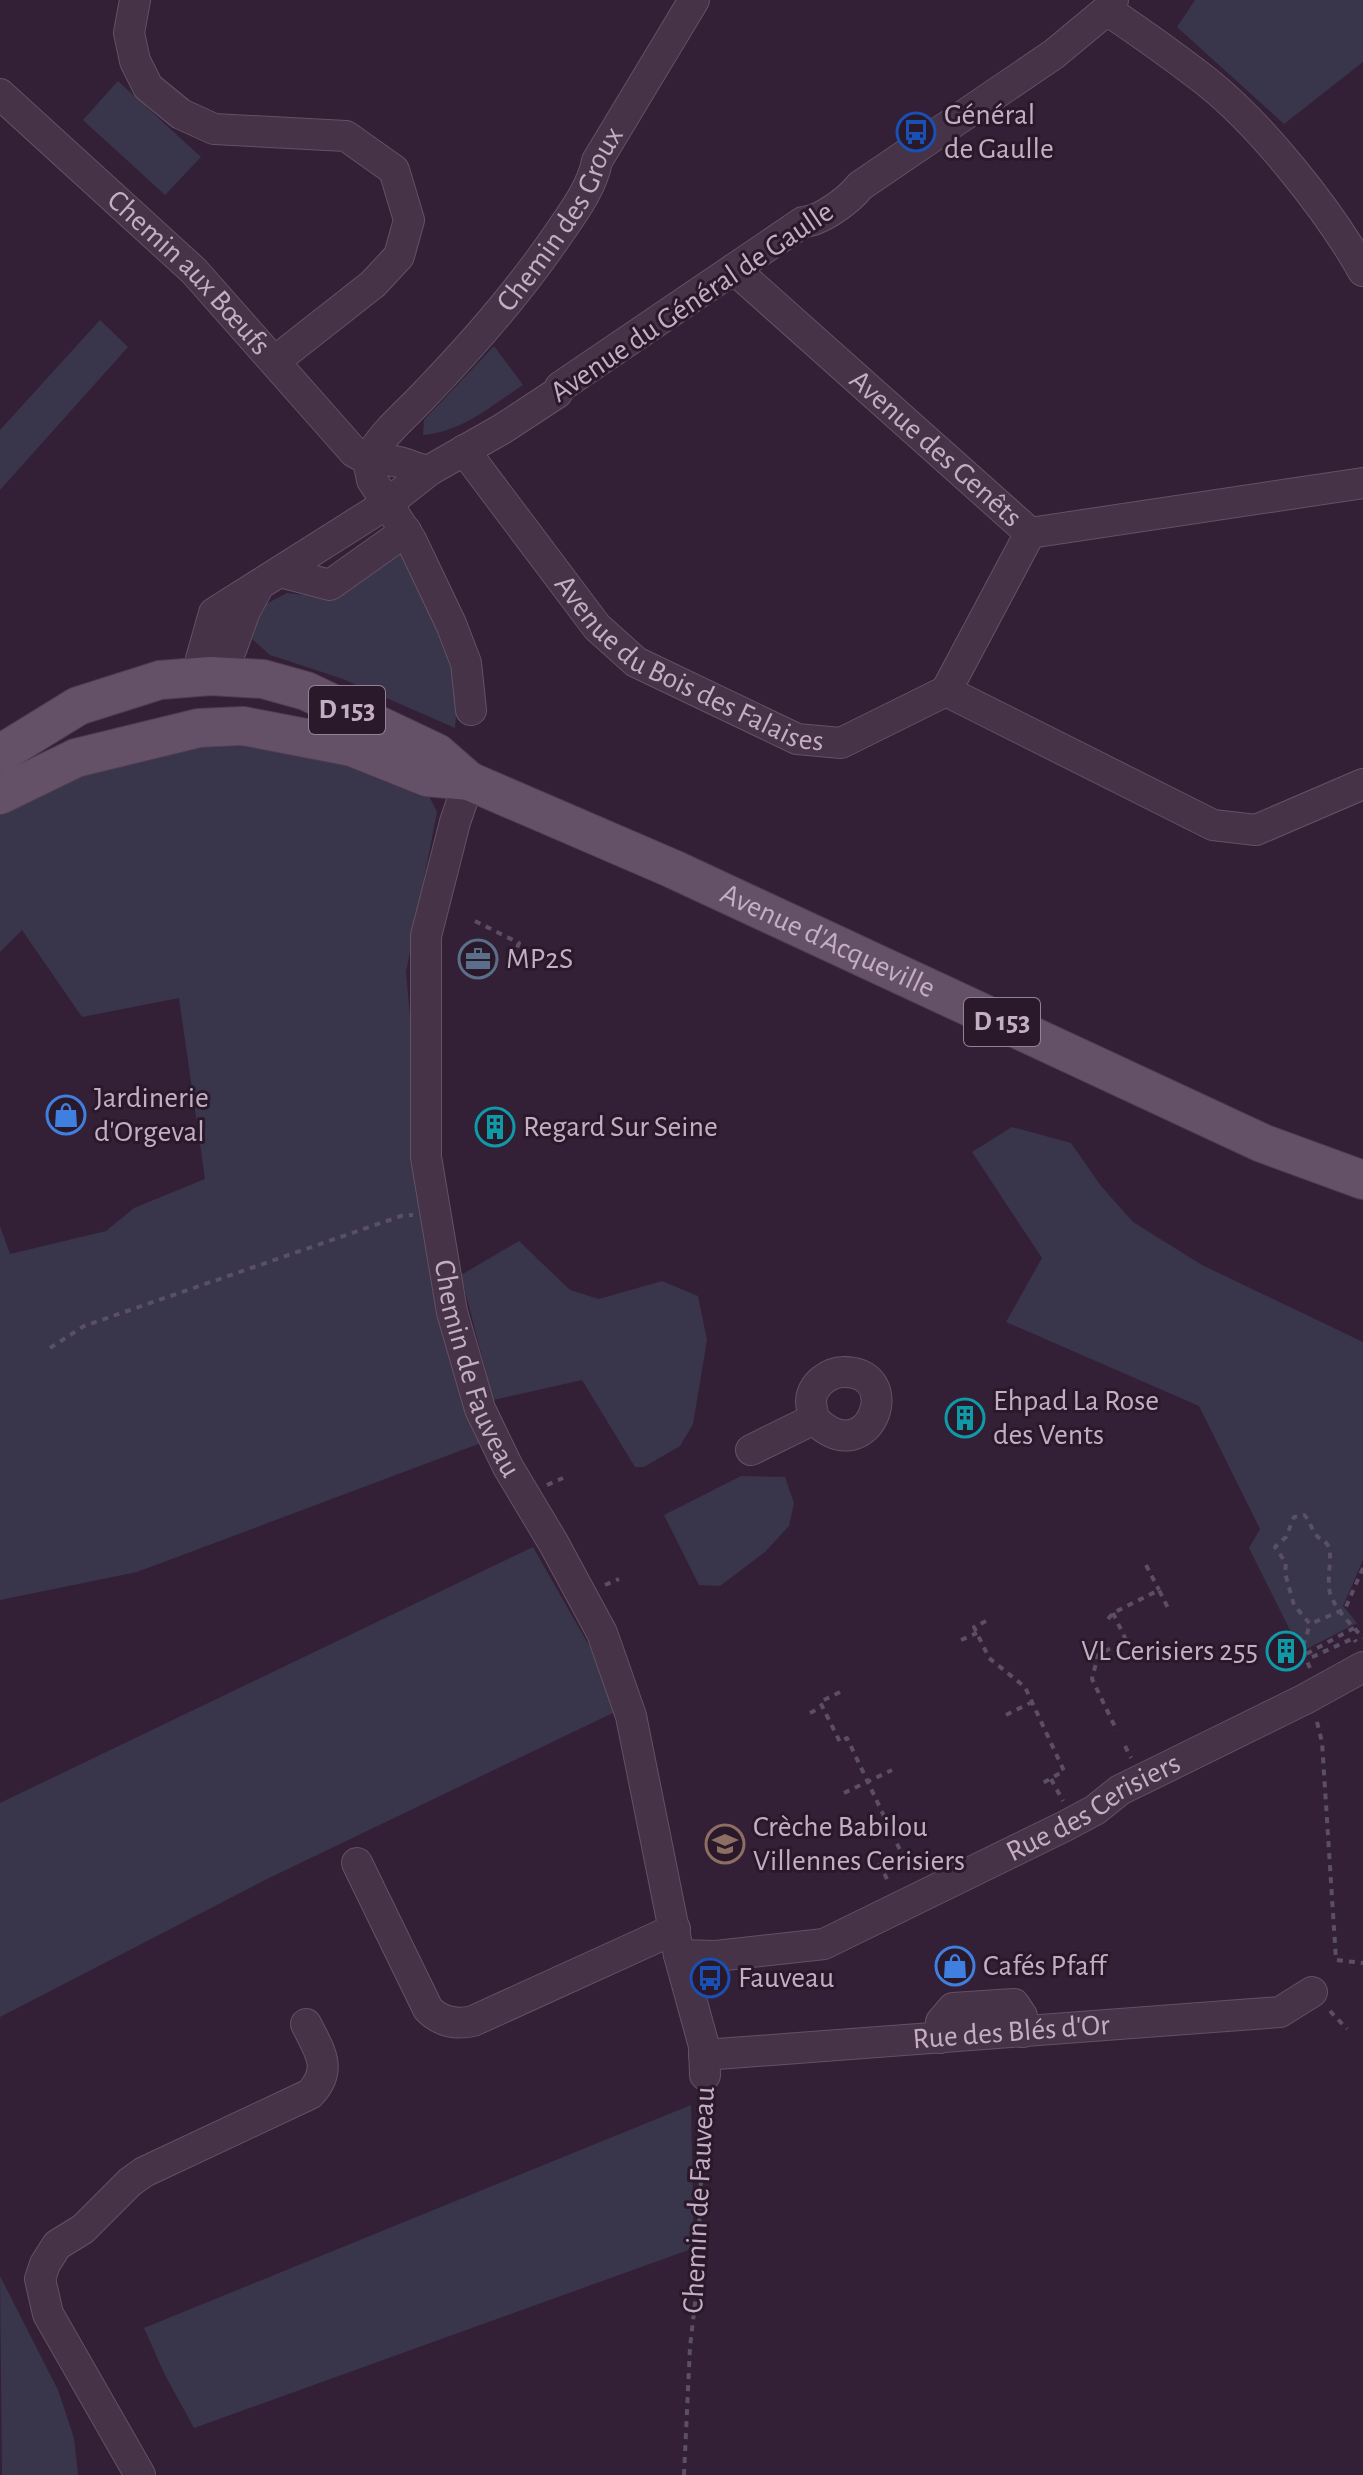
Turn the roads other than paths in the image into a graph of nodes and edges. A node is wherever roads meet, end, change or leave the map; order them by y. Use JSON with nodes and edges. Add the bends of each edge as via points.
{"nodes":[{"id":1,"x":135,"y":0,"type":"edge"},
{"id":2,"x":694,"y":0,"type":"edge"},
{"id":3,"x":1110,"y":5,"type":"edge"},
{"id":4,"x":0,"y":94,"type":"edge"},
{"id":5,"x":734,"y":269,"type":"junction"},
{"id":6,"x":1363,"y":271,"type":"edge"},
{"id":7,"x":275,"y":361,"type":"junction"},
{"id":8,"x":400,"y":420,"type":"junction"},
{"id":9,"x":464,"y":450,"type":"junction"},
{"id":10,"x":368,"y":460,"type":"junction"},
{"id":11,"x":406,"y":481,"type":"junction"},
{"id":12,"x":1363,"y":483,"type":"edge"},
{"id":13,"x":406,"y":531,"type":"junction"},
{"id":14,"x":1030,"y":533,"type":"junction"},
{"id":15,"x":269,"y":579,"type":"junction"},
{"id":16,"x":211,"y":676,"type":"junction"},
{"id":17,"x":946,"y":691,"type":"junction"},
{"id":18,"x":471,"y":710,"type":"dead end"},
{"id":19,"x":228,"y":725,"type":"junction"},
{"id":20,"x":0,"y":754,"type":"edge"},
{"id":21,"x":76,"y":758,"type":"junction"},
{"id":22,"x":469,"y":781,"type":"junction"},
{"id":23,"x":1363,"y":784,"type":"edge"},
{"id":24,"x":0,"y":795,"type":"edge"},
{"id":25,"x":1262,"y":1143,"type":"junction"},
{"id":26,"x":1363,"y":1180,"type":"edge"},
{"id":27,"x":1363,"y":1202,"type":"edge"},
{"id":28,"x":814,"y":1419,"type":"dead end"},
{"id":29,"x":751,"y":1450,"type":"dead end"},
{"id":30,"x":1363,"y":1667,"type":"edge"},
{"id":31,"x":357,"y":1863,"type":"dead end"},
{"id":32,"x":677,"y":1942,"type":"junction"},
{"id":33,"x":1312,"y":1992,"type":"dead end"},
{"id":34,"x":306,"y":2024,"type":"dead end"},
{"id":35,"x":704,"y":2065,"type":"joint"},
{"id":36,"x":140,"y":2475,"type":"edge"}],
"edges":[{"from":1,"to":7,"type":"street","via":[[129,33],[135,61],[148,87],[181,114],[214,129],[346,136],[394,170],[409,220],[399,256],[373,284]]},
{"from":2,"to":8,"type":"street","name":"Chemin des Groux","via":[[570,216],[528,278],[497,319]]},
{"from":3,"to":5,"type":"street","name":"Avenue du Général de Gaulle","via":[[1054,54],[812,222],[803,222]]},
{"from":3,"to":6,"type":"street","via":[[1209,83],[1261,134]]},
{"from":4,"to":7,"type":"street","name":"Chemin aux Bœufs","via":[[194,271]]},
{"from":5,"to":9,"type":"street","name":"Avenue du Général de Gaulle","via":[[557,393]]},
{"from":5,"to":14,"type":"street","name":"Avenue des Genêts"},
{"from":7,"to":10,"type":"street","name":"Chemin aux Bœufs","via":[[354,452]]},
{"from":8,"to":10,"type":"street","name":"Chemin des Groux"},
{"from":8,"to":11,"type":"street","via":[[395,438]]},
{"from":9,"to":11,"type":"street","name":"Avenue du Général de Gaulle"},
{"from":9,"to":17,"type":"street","name":"Avenue du Bois des Falaises","via":[[597,627],[636,662],[797,739],[841,743]]},
{"from":10,"to":11,"type":"street"},
{"from":10,"to":11,"type":"street","name":"Chemin aux Bœufs","via":[[370,476]]},
{"from":11,"to":13,"type":"street","name":"Chemin aux Bœufs"},
{"from":11,"to":15,"type":"street","name":"Avenue du Général de Gaulle"},
{"from":12,"to":14,"type":"street","name":"Avenue des Genêts"},
{"from":13,"to":15,"type":"street","via":[[330,585]]},
{"from":13,"to":18,"type":"street","name":"Chemin aux Bœufs","via":[[466,663]]},
{"from":14,"to":17,"type":"street"},
{"from":15,"to":16,"type":"street","via":[[245,611],[231,650]]},
{"from":16,"to":19,"type":"main road"},
{"from":16,"to":20,"type":"main road","number":"D 153","via":[[160,680],[78,706]]},
{"from":16,"to":21,"type":"main road","number":"D 153","via":[[190,711],[104,731]]},
{"from":16,"to":22,"type":"main road","number":"D 153","via":[[263,679],[306,691],[437,753]]},
{"from":17,"to":23,"type":"street","via":[[1213,825],[1256,830]]},
{"from":19,"to":21,"type":"main road","number":"D 153"},
{"from":19,"to":22,"type":"main road","number":"D 153","via":[[352,747],[427,777]]},
{"from":21,"to":24,"type":"main road","number":"D 153"},
{"from":22,"to":25,"type":"main road","name":"Avenue d'Acqueville","number":"D 153","via":[[673,869]]},
{"from":22,"to":32,"type":"street","name":"Chemin de Fauveau","via":[[426,936],[426,1157],[452,1312],[480,1409],[602,1633],[615,1667],[631,1716]]},
{"from":25,"to":26,"type":"main road","name":"Avenue d'Acqueville","number":"D 153"},
{"from":25,"to":27,"type":"main road","number":"D 153"},
{"from":28,"to":29,"type":"street"},
{"from":30,"to":32,"type":"street","name":"Rue des Cerisiers","via":[[1120,1790],[1065,1826],[824,1944],[695,1957]]},
{"from":31,"to":32,"type":"street","via":[[428,2009],[446,2022],[473,2021]]},
{"from":32,"to":35,"type":"street","name":"Chemin de Fauveau","via":[[704,2046]]},
{"from":33,"to":35,"type":"street","name":"Rue des Blés d'Or","via":[[1280,2012],[940,2038]]},
{"from":34,"to":36,"type":"street","via":[[324,2072],[310,2094],[144,2172],[83,2229],[57,2245],[45,2264],[40,2279],[48,2314]]}]}
